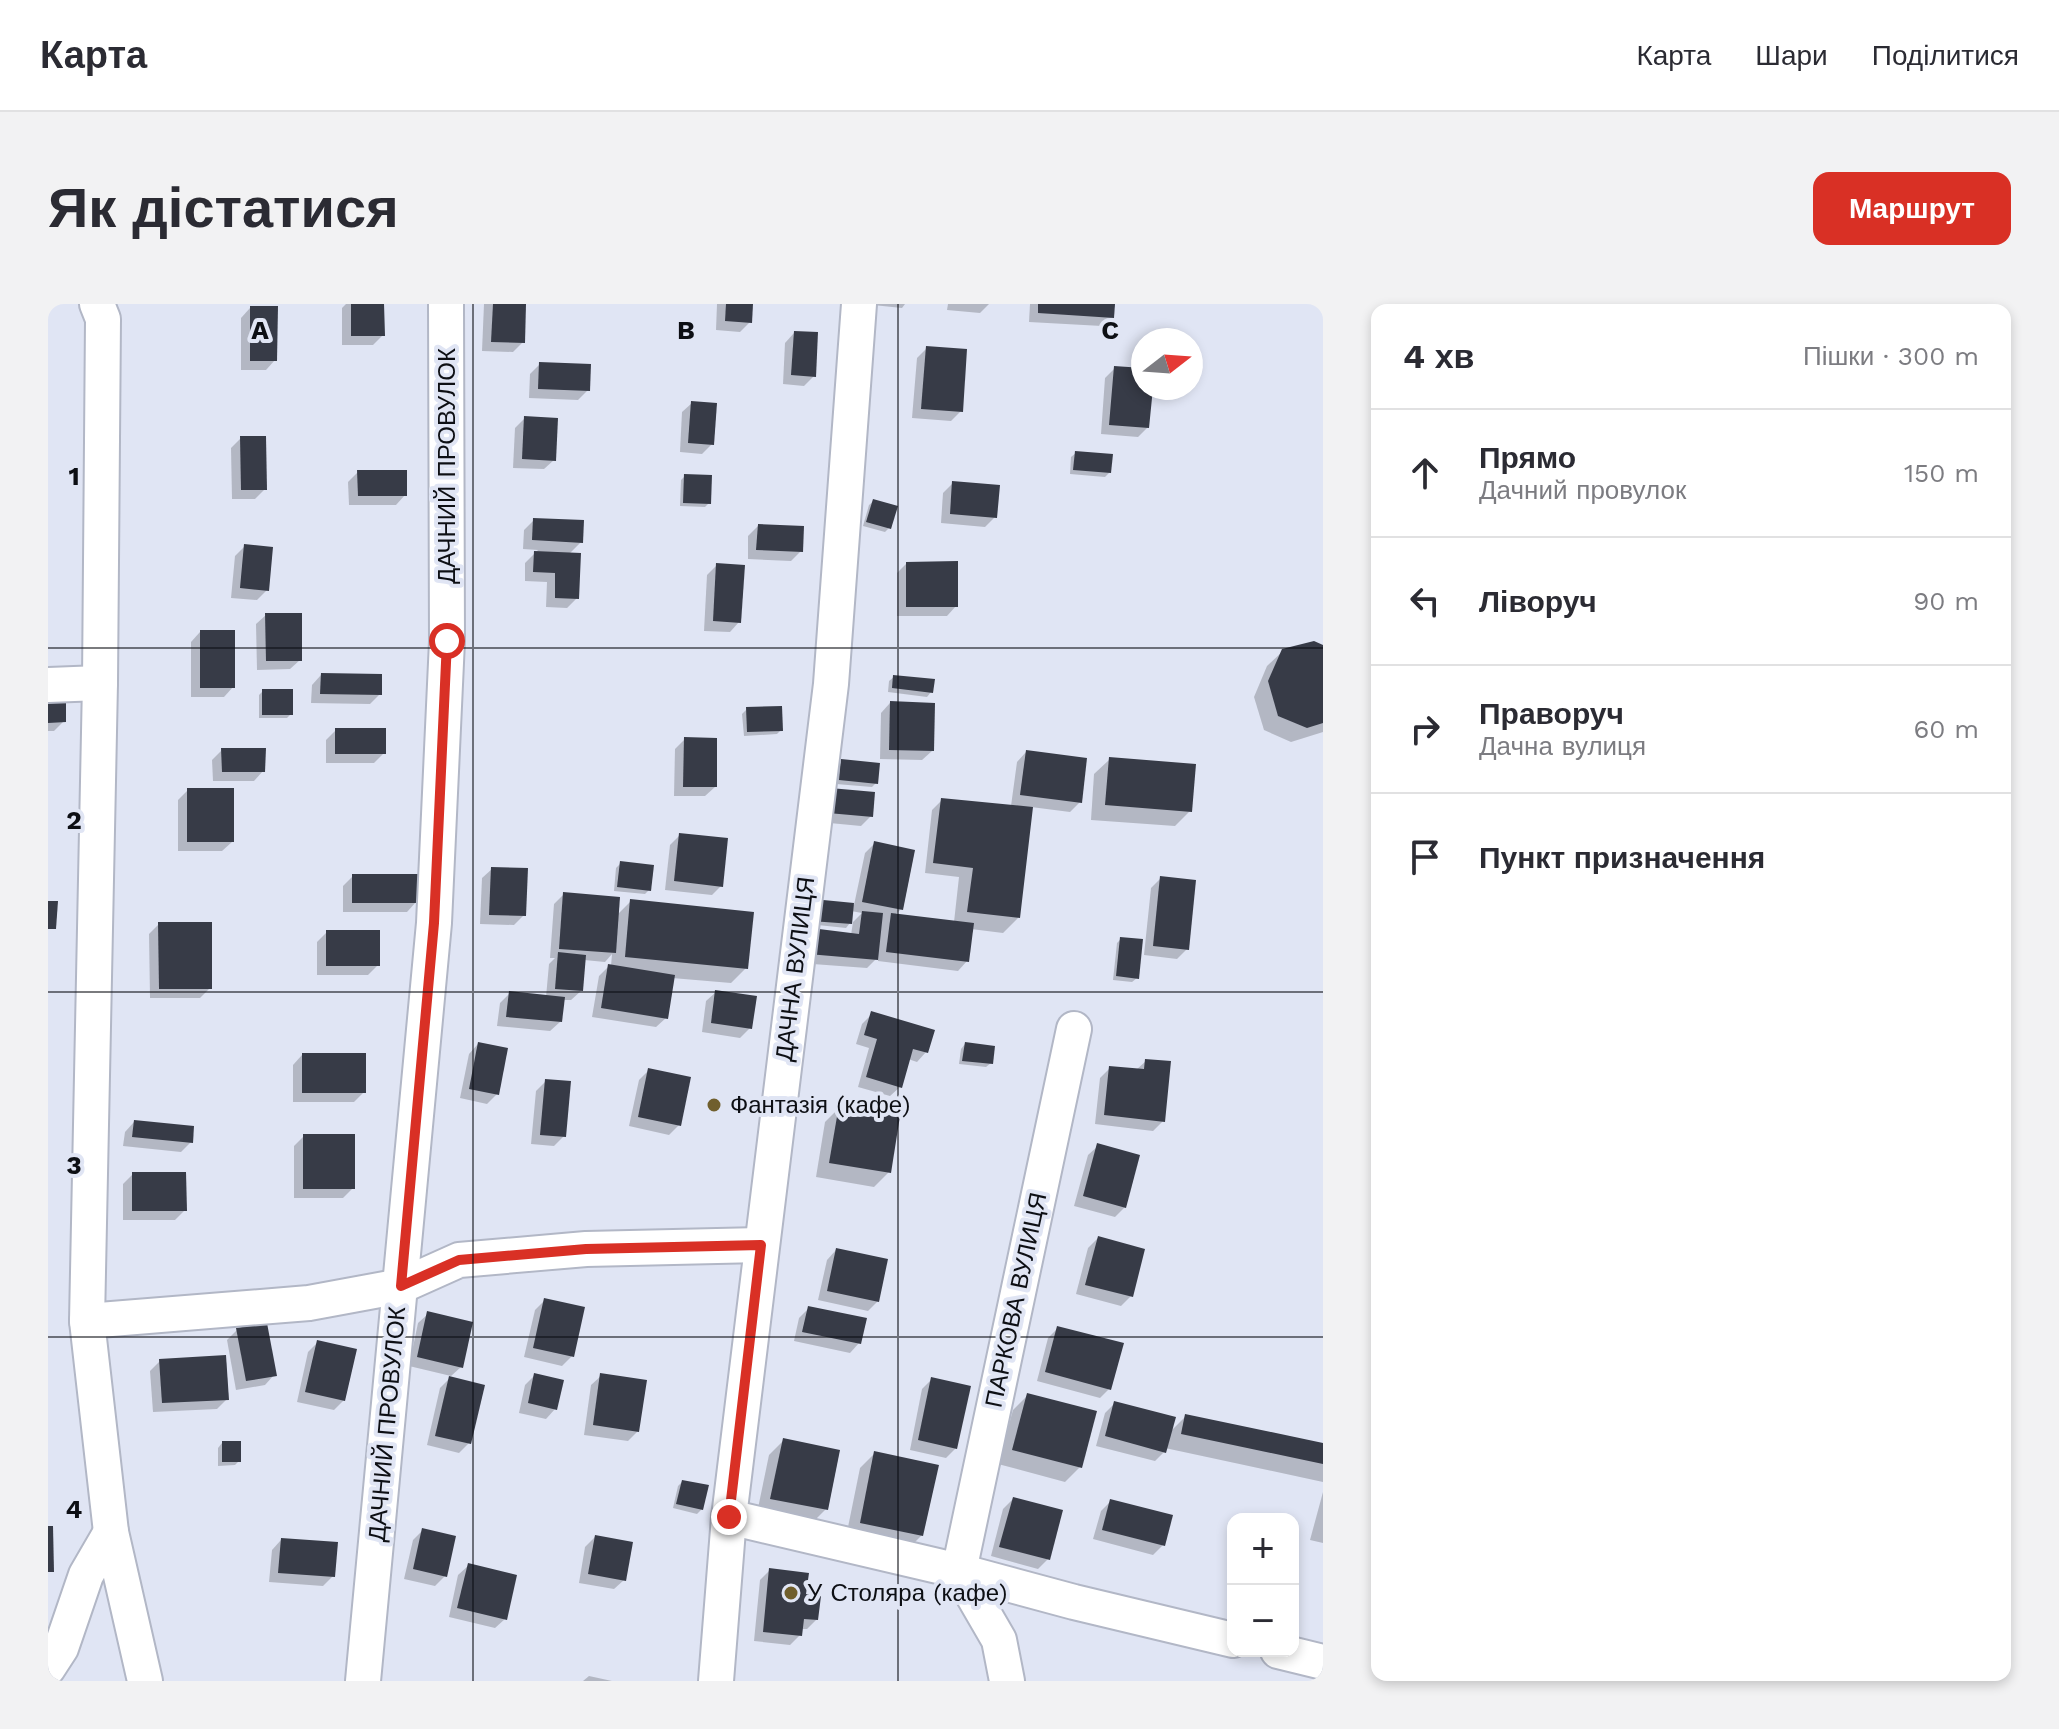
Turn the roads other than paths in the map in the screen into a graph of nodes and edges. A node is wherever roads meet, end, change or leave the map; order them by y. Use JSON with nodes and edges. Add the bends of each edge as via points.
{"nodes":[{"id":1,"x":446,"y":304,"type":"edge"},
{"id":2,"x":859,"y":304,"type":"edge"},
{"id":3,"x":102,"y":309,"type":"edge"},
{"id":4,"x":100,"y":683,"type":"junction"},
{"id":5,"x":48,"y":685,"type":"edge"},
{"id":6,"x":1074,"y":1029,"type":"dead end"},
{"id":7,"x":761,"y":1245,"type":"junction"},
{"id":8,"x":401,"y":1286,"type":"junction"},
{"id":9,"x":87,"y":1321,"type":"junction"},
{"id":10,"x":729,"y":1517,"type":"junction"},
{"id":11,"x":111,"y":1532,"type":"junction"},
{"id":12,"x":959,"y":1571,"type":"junction"},
{"id":13,"x":1227,"y":1639,"type":"edge"},
{"id":14,"x":1299,"y":1656,"type":"edge"},
{"id":15,"x":1323,"y":1662,"type":"edge"},
{"id":16,"x":48,"y":1668,"type":"edge"},
{"id":17,"x":145,"y":1681,"type":"edge"},
{"id":18,"x":363,"y":1681,"type":"edge"},
{"id":19,"x":716,"y":1681,"type":"edge"},
{"id":20,"x":1007,"y":1681,"type":"edge"}],
"edges":[{"from":1,"to":8,"type":"street","name":"ДАЧНИЙ ПРОВУЛОК","via":[[446,672],[434,923]]},
{"from":2,"to":7,"type":"street","name":"ДАЧНА ВУЛИЦЯ","via":[[831,684]]},
{"from":3,"to":4,"type":"street"},
{"from":4,"to":5,"type":"street"},
{"from":4,"to":9,"type":"street"},
{"from":6,"to":12,"type":"street","name":"ПАРКОВА ВУЛИЦЯ"},
{"from":7,"to":8,"type":"street","via":[[586,1249],[459,1260]]},
{"from":7,"to":10,"type":"street","name":"ДАЧНА ВУЛИЦЯ"},
{"from":8,"to":9,"type":"street","via":[[309,1303]]},
{"from":8,"to":18,"type":"street","name":"ДАЧНИЙ ПРОВУЛОК"},
{"from":9,"to":11,"type":"street"},
{"from":10,"to":12,"type":"street"},
{"from":10,"to":19,"type":"street","name":"ДАЧНА ВУЛИЦЯ"},
{"from":11,"to":16,"type":"street","via":[[86,1575],[61,1648]]},
{"from":11,"to":17,"type":"street"},
{"from":12,"to":13,"type":"street"},
{"from":12,"to":20,"type":"street","via":[[999,1640]]},
{"from":14,"to":15,"type":"street"}]}
